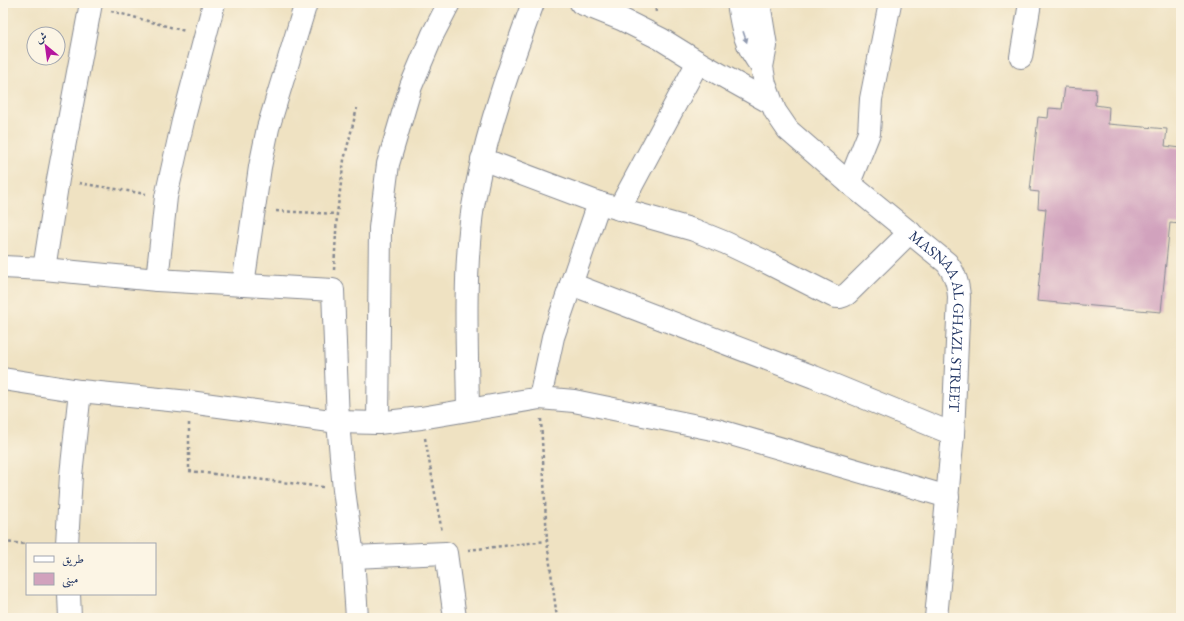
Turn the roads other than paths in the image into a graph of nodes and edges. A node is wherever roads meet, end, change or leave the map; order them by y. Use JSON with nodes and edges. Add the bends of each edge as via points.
{"nodes":[{"id":1,"x":214,"y":3,"type":"edge"},
{"id":2,"x":306,"y":3,"type":"edge"},
{"id":3,"x":449,"y":3,"type":"edge"},
{"id":4,"x":533,"y":3,"type":"edge"},
{"id":5,"x":581,"y":3,"type":"edge"},
{"id":6,"x":738,"y":3,"type":"edge"},
{"id":7,"x":759,"y":3,"type":"edge"},
{"id":8,"x":890,"y":3,"type":"edge"},
{"id":9,"x":1030,"y":3,"type":"edge"},
{"id":10,"x":90,"y":4,"type":"edge"},
{"id":11,"x":1022,"y":58,"type":"dead end"},
{"id":12,"x":698,"y":62,"type":"junction"},
{"id":13,"x":762,"y":67,"type":"junction"},
{"id":14,"x":771,"y":103,"type":"junction"},
{"id":15,"x":482,"y":159,"type":"junction"},
{"id":16,"x":849,"y":183,"type":"junction"},
{"id":17,"x":609,"y":206,"type":"junction"},
{"id":18,"x":910,"y":232,"type":"junction"},
{"id":19,"x":3,"y":267,"type":"edge"},
{"id":20,"x":44,"y":269,"type":"junction"},
{"id":21,"x":157,"y":280,"type":"junction"},
{"id":22,"x":571,"y":284,"type":"junction"},
{"id":23,"x":243,"y":285,"type":"junction"},
{"id":24,"x":3,"y":379,"type":"edge"},
{"id":25,"x":80,"y":391,"type":"junction"},
{"id":26,"x":540,"y":398,"type":"junction"},
{"id":27,"x":468,"y":409,"type":"junction"},
{"id":28,"x":338,"y":422,"type":"junction"},
{"id":29,"x":378,"y":423,"type":"junction"},
{"id":30,"x":953,"y":434,"type":"junction"},
{"id":31,"x":948,"y":497,"type":"junction"},
{"id":32,"x":67,"y":543,"type":"edge"},
{"id":33,"x":353,"y":557,"type":"junction"},
{"id":34,"x":69,"y":595,"type":"edge"},
{"id":35,"x":70,"y":618,"type":"edge"},
{"id":36,"x":357,"y":618,"type":"edge"},
{"id":37,"x":455,"y":618,"type":"edge"},
{"id":38,"x":936,"y":618,"type":"edge"}],
"edges":[{"from":1,"to":21,"type":"street","via":[[166,197]]},
{"from":2,"to":23,"type":"street","via":[[268,128]]},
{"from":3,"to":29,"type":"street","via":[[411,86],[388,164],[380,228]]},
{"from":4,"to":15,"type":"street","via":[[505,82]]},
{"from":5,"to":12,"type":"street","via":[[628,22]]},
{"from":6,"to":13,"type":"street","name":"MASNAA AL GHAZL STREET","one_way":true,"via":[[745,40]]},
{"from":7,"to":13,"type":"street","name":"MASNAA AL GHAZL STREET","via":[[766,46]]},
{"from":8,"to":16,"type":"street","via":[[871,99],[869,133]]},
{"from":9,"to":11,"type":"street"},
{"from":10,"to":20,"type":"street"},
{"from":12,"to":14,"type":"street"},
{"from":12,"to":17,"type":"street"},
{"from":13,"to":14,"type":"street","name":"MASNAA AL GHAZL STREET","via":[[764,84]]},
{"from":14,"to":16,"type":"street","name":"MASNAA AL GHAZL STREET","via":[[788,130]]},
{"from":15,"to":17,"type":"street"},
{"from":15,"to":27,"type":"street","via":[[471,220],[466,287]]},
{"from":16,"to":18,"type":"street","name":"MASNAA AL GHAZL STREET"},
{"from":17,"to":18,"type":"street","via":[[694,230],[838,298],[847,294]]},
{"from":17,"to":22,"type":"street"},
{"from":18,"to":30,"type":"street","name":"MASNAA AL GHAZL STREET","via":[[947,263],[958,284],[960,296]]},
{"from":19,"to":20,"type":"street"},
{"from":20,"to":21,"type":"street"},
{"from":21,"to":23,"type":"street"},
{"from":22,"to":26,"type":"street","via":[[553,337]]},
{"from":22,"to":30,"type":"street","via":[[814,377]]},
{"from":23,"to":28,"type":"street","via":[[333,290]]},
{"from":24,"to":25,"type":"street"},
{"from":25,"to":28,"type":"street","via":[[189,402]]},
{"from":25,"to":32,"type":"street"},
{"from":26,"to":27,"type":"street"},
{"from":26,"to":31,"type":"street","via":[[574,401],[717,430]]},
{"from":27,"to":29,"type":"street"},
{"from":28,"to":29,"type":"street"},
{"from":28,"to":33,"type":"street"},
{"from":30,"to":31,"type":"street","name":"MASNAA AL GHAZL STREET"},
{"from":31,"to":38,"type":"street","name":"MASNAA AL GHAZL STREET"},
{"from":33,"to":36,"type":"street"},
{"from":33,"to":37,"type":"street","via":[[446,553]]},
{"from":34,"to":35,"type":"street"}]}
